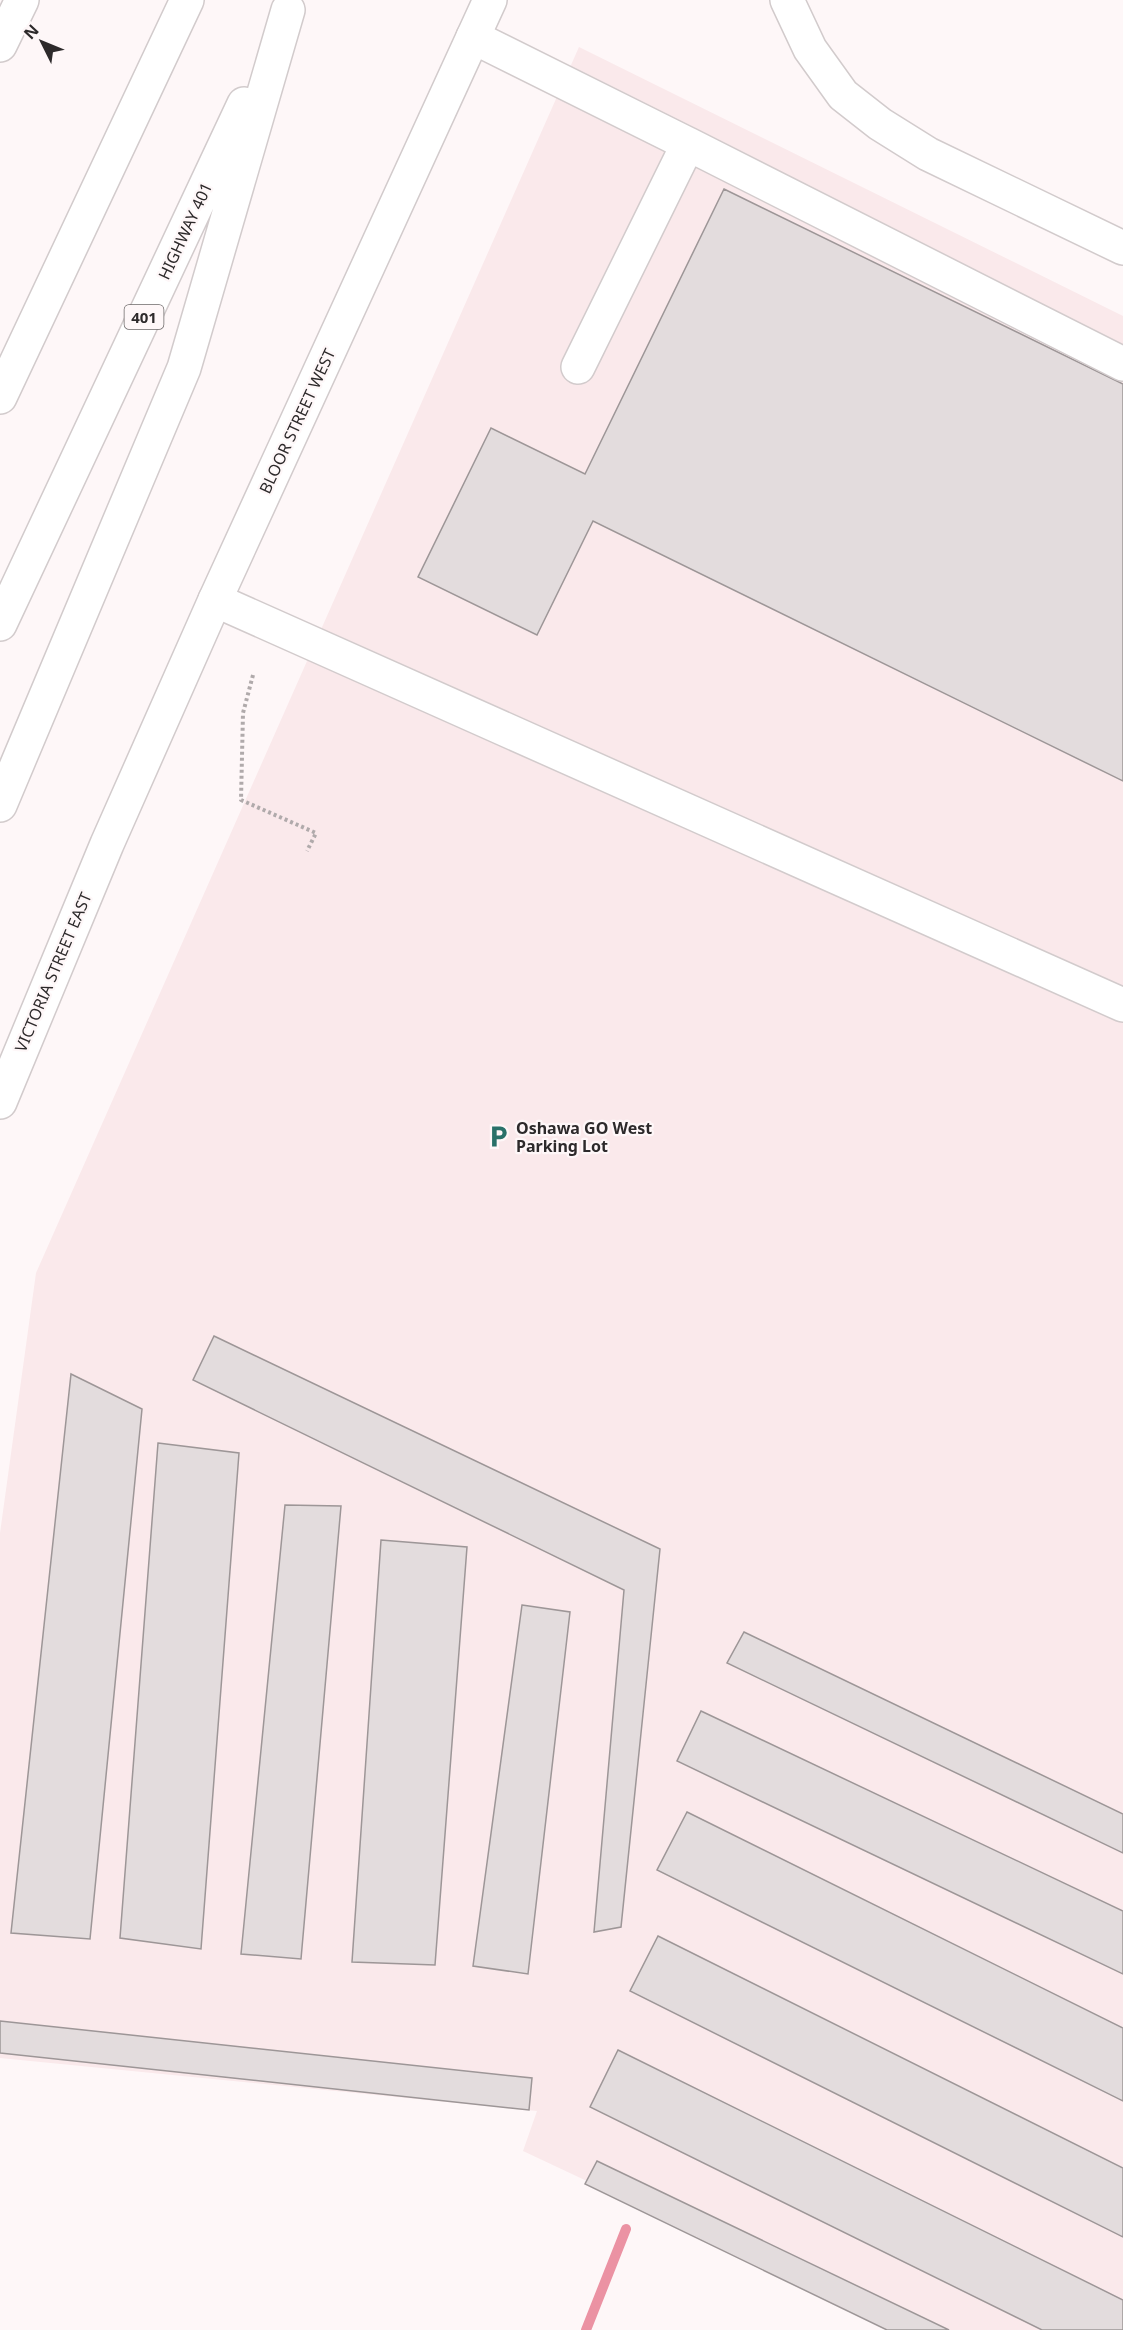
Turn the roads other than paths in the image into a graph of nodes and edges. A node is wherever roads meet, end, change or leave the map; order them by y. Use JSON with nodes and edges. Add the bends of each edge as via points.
{"nodes":[{"id":1,"x":22,"y":0,"type":"edge"},
{"id":2,"x":187,"y":0,"type":"edge"},
{"id":3,"x":490,"y":0,"type":"edge"},
{"id":4,"x":787,"y":0,"type":"edge"},
{"id":5,"x":291,"y":5,"type":"edge"},
{"id":6,"x":473,"y":37,"type":"junction"},
{"id":7,"x":0,"y":45,"type":"edge"},
{"id":8,"x":688,"y":144,"type":"junction"},
{"id":9,"x":1123,"y":248,"type":"edge"},
{"id":10,"x":1123,"y":364,"type":"edge"},
{"id":11,"x":578,"y":367,"type":"dead end"},
{"id":12,"x":0,"y":397,"type":"edge"},
{"id":13,"x":215,"y":600,"type":"junction"},
{"id":14,"x":0,"y":624,"type":"edge"},
{"id":15,"x":0,"y":805,"type":"edge"},
{"id":16,"x":107,"y":843,"type":"joint"},
{"id":17,"x":1123,"y":1005,"type":"edge"},
{"id":18,"x":0,"y":1102,"type":"edge"}],
"edges":[{"from":1,"to":7,"type":"main road"},
{"from":2,"to":12,"type":"main road"},
{"from":3,"to":6,"type":"main road","name":"BLOOR STREET WEST"},
{"from":4,"to":9,"type":"main road","via":[[810,49],[843,95],[880,124],[928,153]]},
{"from":5,"to":14,"type":"main road","name":"HIGHWAY 401","number":"401"},
{"from":5,"to":15,"type":"main road","via":[[184,368]]},
{"from":6,"to":8,"type":"main road"},
{"from":6,"to":13,"type":"main road","name":"BLOOR STREET WEST"},
{"from":8,"to":10,"type":"main road"},
{"from":8,"to":11,"type":"main road"},
{"from":13,"to":16,"type":"main road","name":"BLOOR STREET WEST"},
{"from":13,"to":17,"type":"main road"},
{"from":16,"to":18,"type":"main road","name":"VICTORIA STREET EAST"}]}
